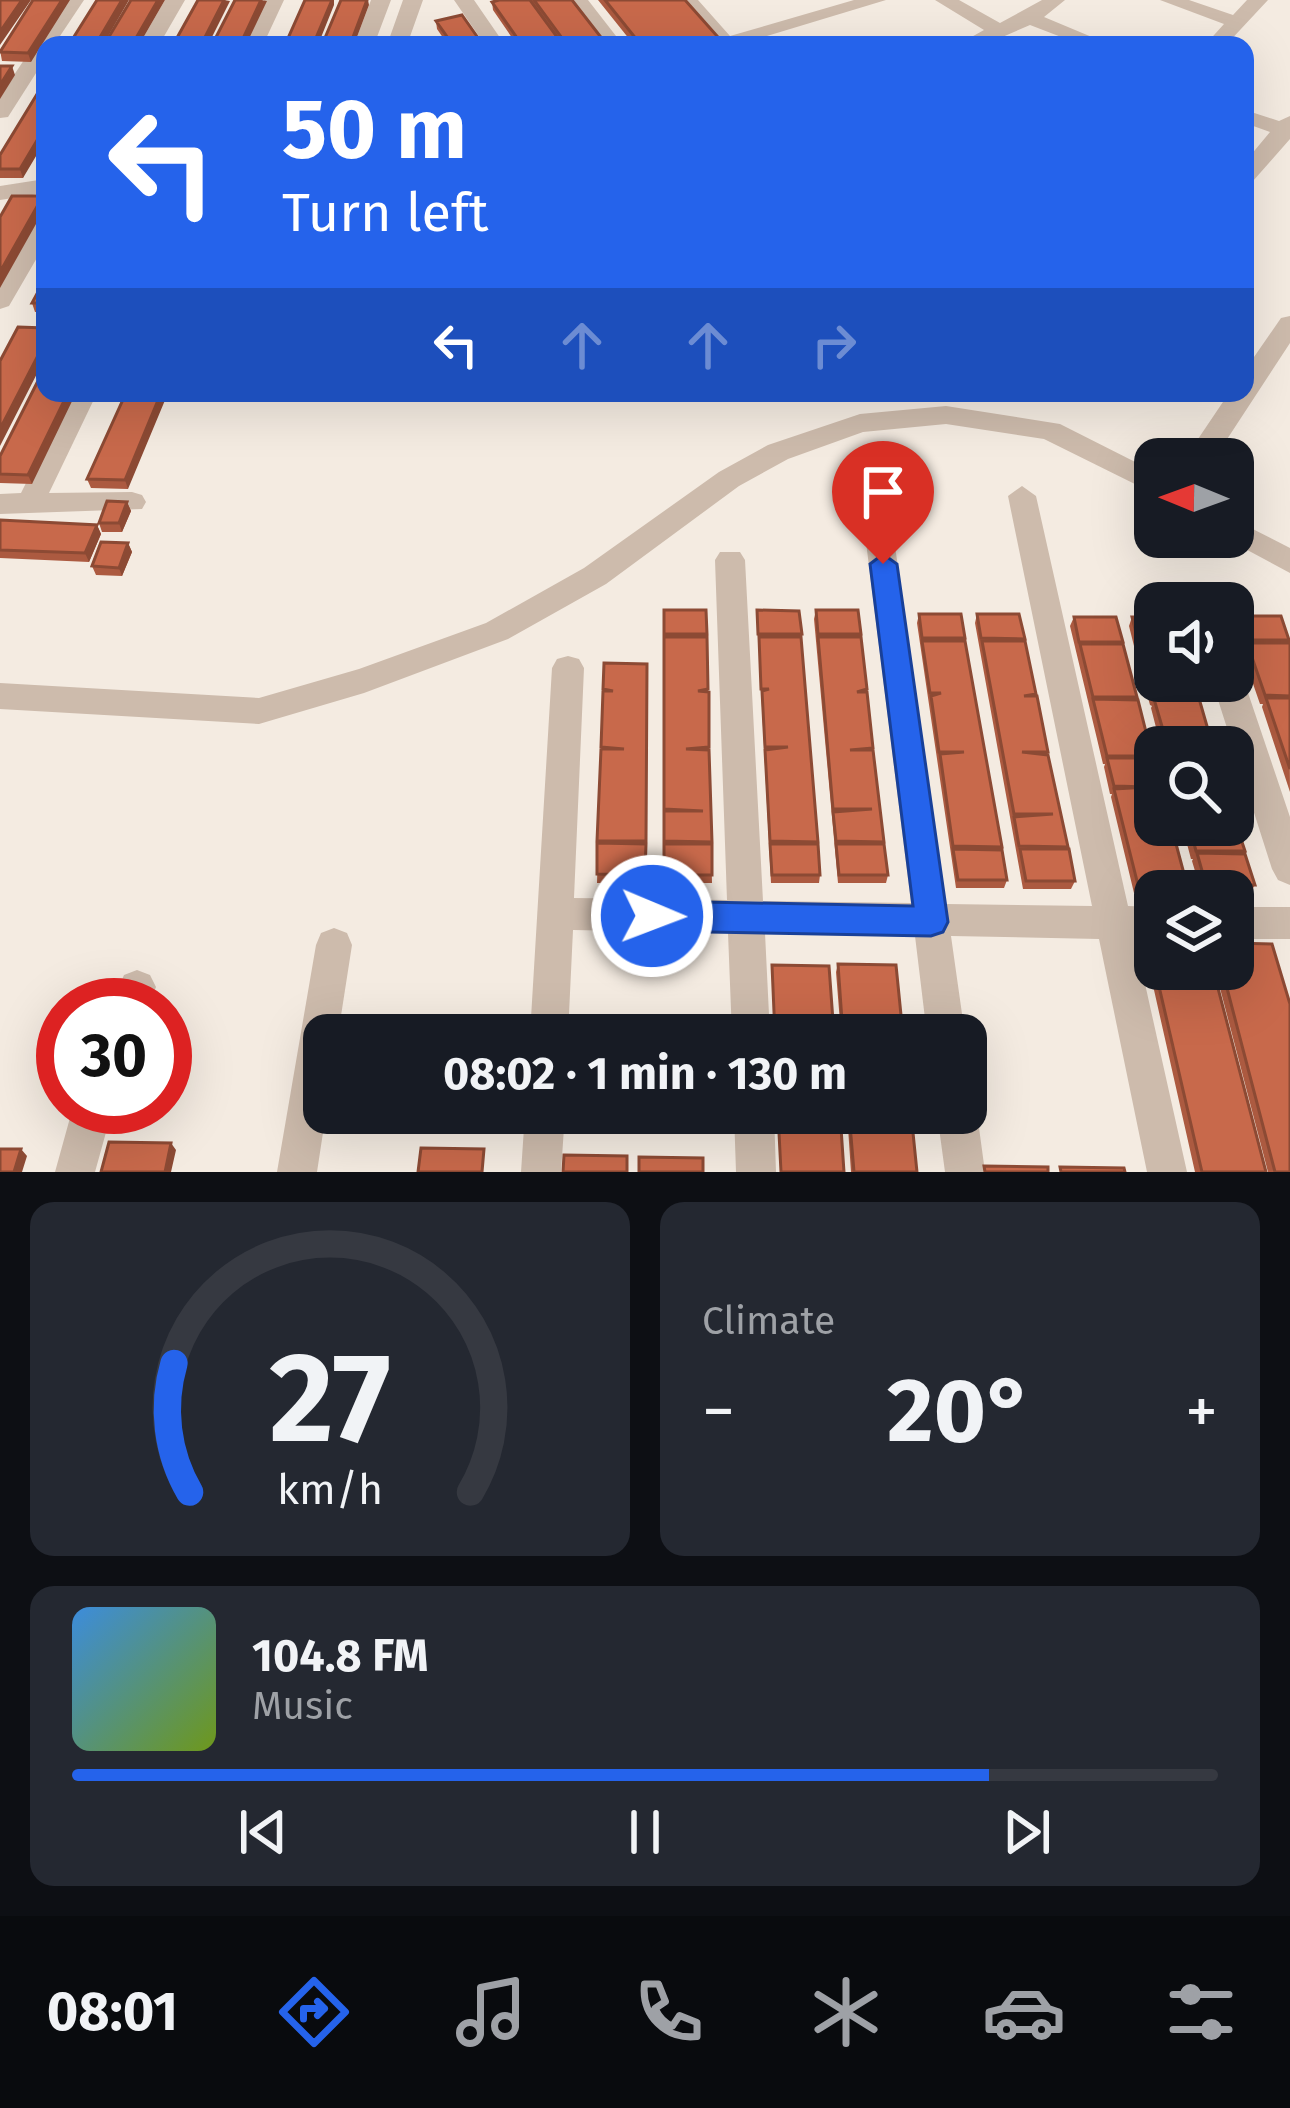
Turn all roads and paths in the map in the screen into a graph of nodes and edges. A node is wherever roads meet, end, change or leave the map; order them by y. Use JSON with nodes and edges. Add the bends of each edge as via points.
{"nodes":[{"id":1,"x":74,"y":0,"type":"edge"},
{"id":2,"x":175,"y":0,"type":"edge"},
{"id":3,"x":274,"y":0,"type":"edge"},
{"id":4,"x":381,"y":0,"type":"edge"},
{"id":5,"x":413,"y":0,"type":"edge"},
{"id":6,"x":464,"y":0,"type":"edge"},
{"id":7,"x":578,"y":0,"type":"edge"},
{"id":8,"x":687,"y":0,"type":"edge"},
{"id":9,"x":876,"y":0,"type":"edge"},
{"id":10,"x":945,"y":0,"type":"edge"},
{"id":11,"x":1055,"y":0,"type":"edge"},
{"id":12,"x":1171,"y":0,"type":"edge"},
{"id":13,"x":1258,"y":0,"type":"edge"},
{"id":14,"x":1029,"y":18,"type":"junction"},
{"id":15,"x":1236,"y":22,"type":"junction"},
{"id":16,"x":50,"y":36,"type":"edge"},
{"id":17,"x":154,"y":36,"type":"edge"},
{"id":18,"x":257,"y":36,"type":"edge"},
{"id":19,"x":367,"y":36,"type":"edge"},
{"id":20,"x":400,"y":36,"type":"edge"},
{"id":21,"x":489,"y":36,"type":"edge"},
{"id":22,"x":606,"y":36,"type":"edge"},
{"id":23,"x":727,"y":36,"type":"edge"},
{"id":24,"x":750,"y":36,"type":"edge"},
{"id":25,"x":977,"y":36,"type":"edge"},
{"id":26,"x":992,"y":36,"type":"edge"},
{"id":27,"x":1077,"y":36,"type":"edge"},
{"id":28,"x":1223,"y":36,"type":"edge"},
{"id":29,"x":36,"y":58,"type":"edge"},
{"id":30,"x":0,"y":112,"type":"edge"},
{"id":31,"x":1254,"y":119,"type":"edge"},
{"id":32,"x":1288,"y":128,"type":"edge"},
{"id":33,"x":1254,"y":166,"type":"edge"},
{"id":34,"x":36,"y":187,"type":"edge"},
{"id":35,"x":0,"y":193,"type":"edge"},
{"id":36,"x":36,"y":239,"type":"edge"},
{"id":37,"x":0,"y":301,"type":"edge"},
{"id":38,"x":1290,"y":324,"type":"edge"},
{"id":39,"x":1254,"y":377,"type":"edge"},
{"id":40,"x":78,"y":402,"type":"edge"},
{"id":41,"x":1237,"y":402,"type":"edge"},
{"id":42,"x":1213,"y":438,"type":"edge"},
{"id":43,"x":1134,"y":473,"type":"edge"},
{"id":44,"x":1022,"y":496,"type":"dead end"},
{"id":45,"x":132,"y":502,"type":"edge"},
{"id":46,"x":15,"y":504,"type":"edge"},
{"id":47,"x":877,"y":518,"type":"dead end"},
{"id":48,"x":1254,"y":542,"type":"edge"},
{"id":49,"x":730,"y":560,"type":"dead end"},
{"id":50,"x":1290,"y":562,"type":"edge"},
{"id":51,"x":568,"y":668,"type":"dead end"},
{"id":52,"x":0,"y":696,"type":"edge"},
{"id":53,"x":1235,"y":702,"type":"edge"},
{"id":54,"x":1290,"y":869,"type":"edge"},
{"id":55,"x":557,"y":914,"type":"junction"},
{"id":56,"x":746,"y":918,"type":"junction"},
{"id":57,"x":931,"y":922,"type":"junction"},
{"id":58,"x":1116,"y":923,"type":"junction"},
{"id":59,"x":1134,"y":923,"type":"edge"},
{"id":60,"x":1254,"y":923,"type":"edge"},
{"id":61,"x":1290,"y":923,"type":"edge"},
{"id":62,"x":334,"y":945,"type":"dead end"},
{"id":63,"x":550,"y":1014,"type":"edge"},
{"id":64,"x":750,"y":1014,"type":"edge"},
{"id":65,"x":943,"y":1014,"type":"edge"},
{"id":66,"x":86,"y":1134,"type":"edge"},
{"id":67,"x":543,"y":1134,"type":"edge"},
{"id":68,"x":755,"y":1134,"type":"edge"},
{"id":69,"x":959,"y":1134,"type":"edge"},
{"id":70,"x":75,"y":1172,"type":"edge"},
{"id":71,"x":297,"y":1172,"type":"edge"},
{"id":72,"x":541,"y":1172,"type":"edge"},
{"id":73,"x":756,"y":1172,"type":"edge"},
{"id":74,"x":964,"y":1172,"type":"edge"},
{"id":75,"x":1167,"y":1172,"type":"edge"}],
"edges":[{"from":1,"to":16,"type":"street"},
{"from":2,"to":17,"type":"street"},
{"from":3,"to":18,"type":"street"},
{"from":4,"to":19,"type":"street"},
{"from":5,"to":20,"type":"street"},
{"from":6,"to":21,"type":"street"},
{"from":7,"to":22,"type":"street"},
{"from":8,"to":23,"type":"street"},
{"from":9,"to":24,"type":"street"},
{"from":10,"to":25,"type":"street"},
{"from":11,"to":14,"type":"street"},
{"from":12,"to":15,"type":"street"},
{"from":13,"to":15,"type":"street"},
{"from":14,"to":26,"type":"street"},
{"from":14,"to":27,"type":"street"},
{"from":15,"to":28,"type":"street"},
{"from":29,"to":30,"type":"street"},
{"from":31,"to":32,"type":"street"},
{"from":32,"to":33,"type":"street"},
{"from":34,"to":35,"type":"street"},
{"from":36,"to":37,"type":"street"},
{"from":38,"to":39,"type":"street"},
{"from":40,"to":46,"type":"street"},
{"from":41,"to":42,"type":"street"},
{"from":43,"to":52,"type":"street","via":[[1050,430],[946,416],[860,423],[729,479],[595,576],[497,631],[364,680],[259,711]]},
{"from":44,"to":58,"type":"street"},
{"from":45,"to":46,"type":"street"},
{"from":47,"to":57,"type":"street"},
{"from":48,"to":50,"type":"street"},
{"from":49,"to":56,"type":"street"},
{"from":51,"to":55,"type":"street"},
{"from":53,"to":54,"type":"street"},
{"from":55,"to":56,"type":"street"},
{"from":55,"to":63,"type":"street"},
{"from":56,"to":57,"type":"street"},
{"from":56,"to":64,"type":"street"},
{"from":57,"to":58,"type":"street"},
{"from":57,"to":65,"type":"street"},
{"from":58,"to":59,"type":"street"},
{"from":58,"to":75,"type":"street"},
{"from":60,"to":61,"type":"street"},
{"from":62,"to":71,"type":"street"},
{"from":66,"to":70,"type":"street"},
{"from":67,"to":72,"type":"street"},
{"from":68,"to":73,"type":"street"},
{"from":69,"to":74,"type":"street"}]}
